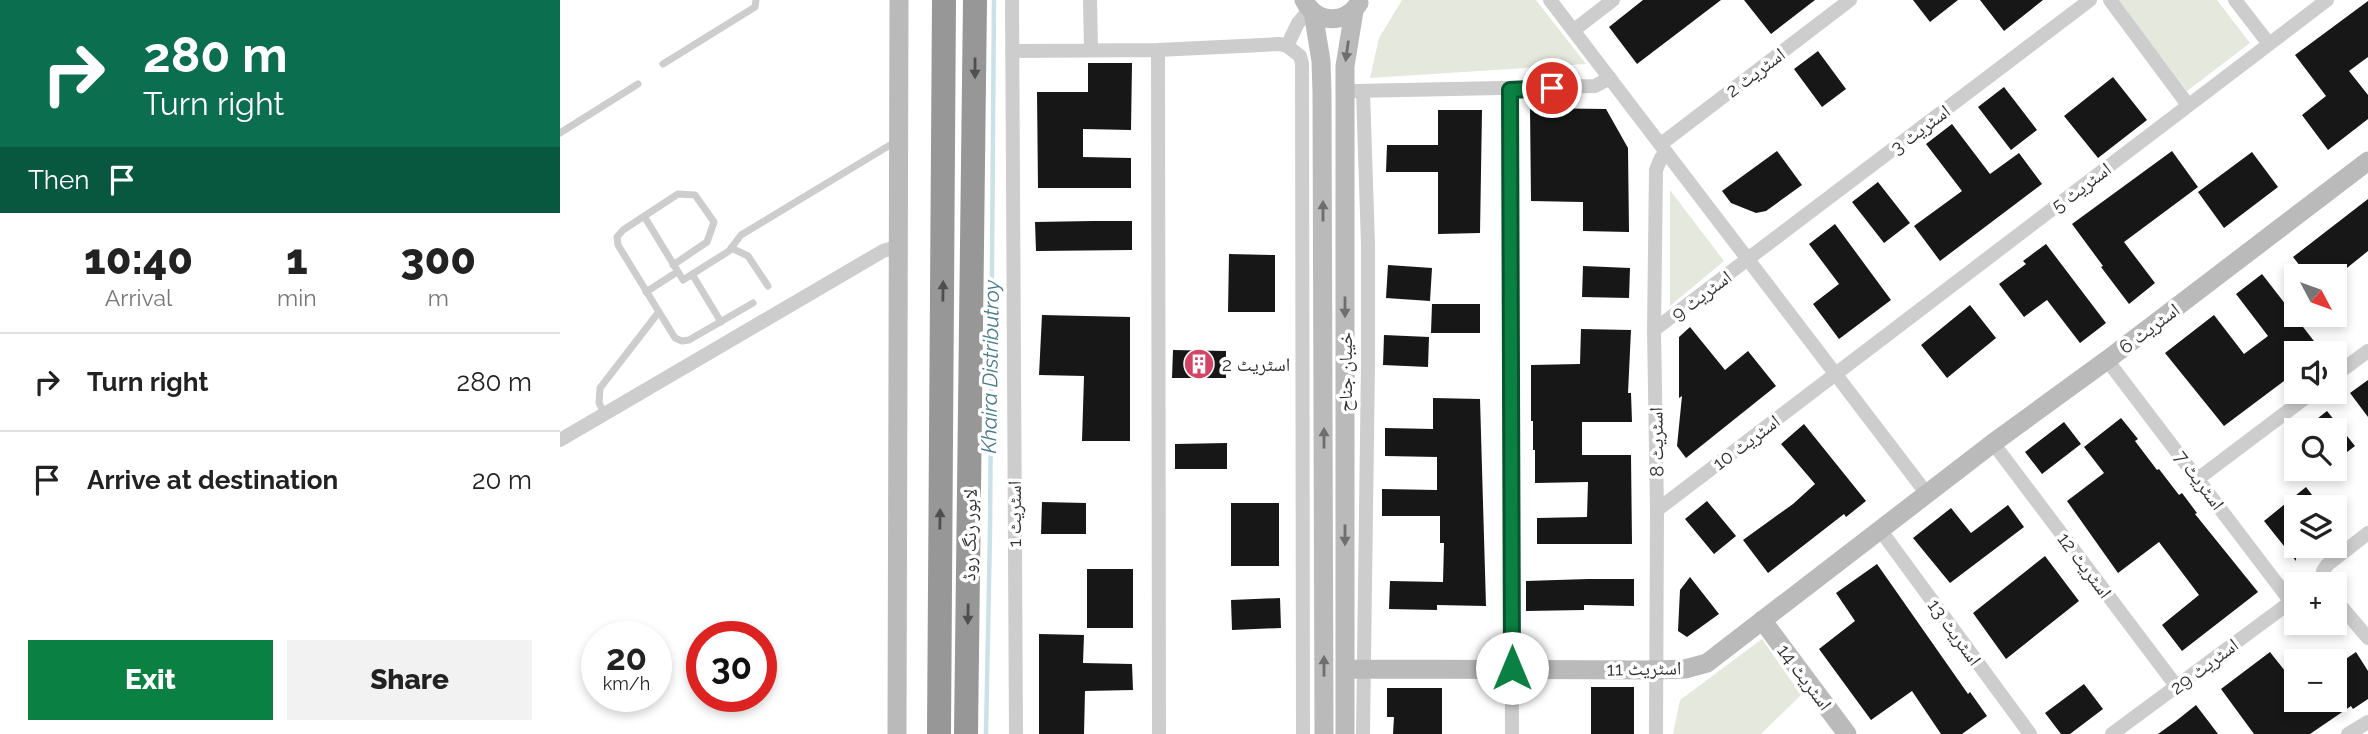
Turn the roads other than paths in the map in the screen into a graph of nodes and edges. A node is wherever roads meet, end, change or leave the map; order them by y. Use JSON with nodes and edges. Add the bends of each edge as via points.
{"nodes":[{"id":1,"x":756,"y":0,"type":"edge"},
{"id":2,"x":899,"y":0,"type":"edge"},
{"id":3,"x":944,"y":0,"type":"edge"},
{"id":4,"x":975,"y":0,"type":"edge"},
{"id":5,"x":1012,"y":0,"type":"edge"},
{"id":6,"x":1090,"y":0,"type":"edge"},
{"id":7,"x":1550,"y":0,"type":"edge"},
{"id":8,"x":1613,"y":0,"type":"edge"},
{"id":9,"x":1850,"y":0,"type":"edge"},
{"id":10,"x":2090,"y":0,"type":"edge"},
{"id":11,"x":2110,"y":0,"type":"edge"},
{"id":12,"x":2235,"y":0,"type":"edge"},
{"id":13,"x":2327,"y":0,"type":"edge"},
{"id":14,"x":1357,"y":5,"type":"edge"},
{"id":15,"x":1309,"y":7,"type":"edge"},
{"id":16,"x":1574,"y":30,"type":"junction"},
{"id":17,"x":2269,"y":44,"type":"junction"},
{"id":18,"x":1287,"y":46,"type":"junction"},
{"id":19,"x":1091,"y":49,"type":"junction"},
{"id":20,"x":1158,"y":50,"type":"junction"},
{"id":21,"x":1013,"y":51,"type":"junction"},
{"id":22,"x":663,"y":64,"type":"dead end"},
{"id":23,"x":1609,"y":78,"type":"junction"},
{"id":24,"x":638,"y":84,"type":"dead end"},
{"id":25,"x":1510,"y":90,"type":"junction"},
{"id":26,"x":1354,"y":91,"type":"junction"},
{"id":27,"x":2188,"y":105,"type":"junction"},
{"id":28,"x":560,"y":132,"type":"edge"},
{"id":29,"x":899,"y":140,"type":"junction"},
{"id":30,"x":1664,"y":149,"type":"junction"},
{"id":31,"x":2368,"y":160,"type":"edge"},
{"id":32,"x":644,"y":216,"type":"junction"},
{"id":33,"x":900,"y":246,"type":"junction"},
{"id":34,"x":731,"y":248,"type":"junction"},
{"id":35,"x":1749,"y":259,"type":"junction"},
{"id":36,"x":675,"y":268,"type":"junction"},
{"id":37,"x":692,"y":274,"type":"junction"},
{"id":38,"x":768,"y":286,"type":"dead end"},
{"id":39,"x":646,"y":292,"type":"junction"},
{"id":40,"x":753,"y":303,"type":"dead end"},
{"id":41,"x":658,"y":313,"type":"junction"},
{"id":42,"x":721,"y":322,"type":"junction"},
{"id":43,"x":1654,"y":330,"type":"junction"},
{"id":44,"x":2368,"y":351,"type":"edge"},
{"id":45,"x":2107,"y":360,"type":"junction"},
{"id":46,"x":2347,"y":366,"type":"edge"},
{"id":47,"x":1835,"y":374,"type":"junction"},
{"id":48,"x":2297,"y":404,"type":"edge"},
{"id":49,"x":605,"y":414,"type":"junction"},
{"id":50,"x":560,"y":440,"type":"edge"},
{"id":51,"x":1993,"y":443,"type":"junction"},
{"id":52,"x":2199,"y":478,"type":"junction"},
{"id":53,"x":1927,"y":494,"type":"junction"},
{"id":54,"x":1657,"y":510,"type":"junction"},
{"id":55,"x":1881,"y":531,"type":"junction"},
{"id":56,"x":2368,"y":533,"type":"edge"},
{"id":57,"x":2323,"y":572,"type":"edge"},
{"id":58,"x":2284,"y":588,"type":"edge"},
{"id":59,"x":2284,"y":607,"type":"edge"},
{"id":60,"x":2347,"y":613,"type":"edge"},
{"id":61,"x":1762,"y":620,"type":"junction"},
{"id":62,"x":2368,"y":638,"type":"edge"},
{"id":63,"x":1512,"y":668,"type":"junction"},
{"id":64,"x":1355,"y":669,"type":"junction"},
{"id":65,"x":1656,"y":670,"type":"junction"},
{"id":66,"x":2177,"y":687,"type":"junction"},
{"id":67,"x":2368,"y":722,"type":"edge"},
{"id":68,"x":897,"y":734,"type":"edge"},
{"id":69,"x":939,"y":734,"type":"edge"},
{"id":70,"x":966,"y":734,"type":"edge"},
{"id":71,"x":1016,"y":734,"type":"edge"},
{"id":72,"x":1159,"y":734,"type":"edge"},
{"id":73,"x":1303,"y":734,"type":"edge"},
{"id":74,"x":1324,"y":734,"type":"edge"},
{"id":75,"x":1345,"y":734,"type":"edge"},
{"id":76,"x":1363,"y":734,"type":"edge"},
{"id":77,"x":1512,"y":734,"type":"edge"},
{"id":78,"x":1656,"y":734,"type":"edge"},
{"id":79,"x":1847,"y":734,"type":"edge"},
{"id":80,"x":2030,"y":734,"type":"edge"},
{"id":81,"x":2112,"y":734,"type":"edge"},
{"id":82,"x":2348,"y":734,"type":"edge"}],
"edges":[{"from":1,"to":22,"type":"lane","via":[[755,7]]},
{"from":2,"to":29,"type":"street"},
{"from":69,"to":3,"type":"highway","name":"لاہور رنگ روڈ","one_way":true},
{"from":4,"to":70,"type":"highway","name":"لاہور رنگ روڈ","one_way":true},
{"from":5,"to":21,"type":"street","name":"اسٹریٹ 1"},
{"from":6,"to":19,"type":"street"},
{"from":7,"to":16,"type":"street"},
{"from":8,"to":16,"type":"street"},
{"from":9,"to":30,"type":"street","name":"اسٹریٹ 2"},
{"from":10,"to":35,"type":"street","name":"اسٹریٹ 3"},
{"from":11,"to":27,"type":"street"},
{"from":12,"to":17,"type":"street"},
{"from":13,"to":17,"type":"street","name":"اسٹریٹ 5"},
{"from":14,"to":15,"type":"street","via":[[1334,19]]},
{"from":14,"to":26,"type":"street","name":"خیبان جناح","one_way":true,"via":[[1346,56]]},
{"from":15,"to":18,"type":"street"},
{"from":74,"to":15,"type":"street","name":"خیبان جناح","one_way":true,"via":[[1322,68]]},
{"from":16,"to":23,"type":"street"},
{"from":17,"to":27,"type":"street","name":"اسٹریٹ 5"},
{"from":18,"to":20,"type":"street"},
{"from":18,"to":73,"type":"street","via":[[1300,56],[1302,64]]},
{"from":19,"to":20,"type":"street"},
{"from":19,"to":21,"type":"street"},
{"from":20,"to":72,"type":"street"},
{"from":21,"to":71,"type":"street","name":"اسٹریٹ 1"},
{"from":23,"to":25,"type":"street","via":[[1595,86]]},
{"from":23,"to":30,"type":"street"},
{"from":24,"to":28,"type":"lane"},
{"from":25,"to":26,"type":"street"},
{"from":25,"to":63,"type":"street"},
{"from":26,"to":64,"type":"street","name":"خیبان جناح"},
{"from":27,"to":47,"type":"street","name":"اسٹریٹ 5"},
{"from":29,"to":33,"type":"street"},
{"from":29,"to":34,"type":"lane","via":[[741,235]]},
{"from":30,"to":35,"type":"street"},
{"from":30,"to":43,"type":"street","name":"اسٹریٹ 8","via":[[1657,170]]},
{"from":31,"to":45,"type":"street","name":"اسٹریٹ 6"},
{"from":32,"to":36,"type":"lane"},
{"from":32,"to":36,"type":"lane","via":[[685,193],[695,195],[714,222],[707,242]]},
{"from":32,"to":39,"type":"lane","via":[[617,237]]},
{"from":33,"to":49,"type":"street","via":[[883,251]]},
{"from":33,"to":68,"type":"street"},
{"from":34,"to":37,"type":"lane"},
{"from":34,"to":38,"type":"lane","via":[[748,256]]},
{"from":35,"to":43,"type":"street","name":"اسٹریٹ 9"},
{"from":35,"to":47,"type":"street"},
{"from":36,"to":37,"type":"lane","via":[[682,280]]},
{"from":36,"to":39,"type":"lane"},
{"from":37,"to":42,"type":"lane"},
{"from":39,"to":41,"type":"lane"},
{"from":40,"to":42,"type":"lane"},
{"from":41,"to":42,"type":"lane","via":[[682,341]]},
{"from":41,"to":49,"type":"lane","via":[[600,388],[599,404]]},
{"from":43,"to":54,"type":"street","name":"اسٹریٹ 8"},
{"from":44,"to":46,"type":"street"},
{"from":45,"to":51,"type":"street","name":"اسٹریٹ 6"},
{"from":45,"to":52,"type":"street","name":"اسٹریٹ 7"},
{"from":47,"to":53,"type":"street"},
{"from":47,"to":54,"type":"street","name":"اسٹریٹ 10"},
{"from":48,"to":52,"type":"street"},
{"from":49,"to":50,"type":"street"},
{"from":51,"to":53,"type":"street","name":"اسٹریٹ 6"},
{"from":51,"to":66,"type":"street","name":"اسٹریٹ 12"},
{"from":52,"to":58,"type":"street","name":"اسٹریٹ 7"},
{"from":53,"to":55,"type":"street","name":"اسٹریٹ 11"},
{"from":54,"to":65,"type":"street","name":"اسٹریٹ 8"},
{"from":55,"to":61,"type":"street","name":"اسٹریٹ 11"},
{"from":55,"to":80,"type":"street","name":"اسٹریٹ 13"},
{"from":56,"to":57,"type":"street"},
{"from":59,"to":66,"type":"street","name":"اسٹریٹ 29"},
{"from":60,"to":62,"type":"street"},
{"from":61,"to":65,"type":"street","name":"اسٹریٹ 11","via":[[1707,663]]},
{"from":61,"to":79,"type":"street","name":"اسٹریٹ 14"},
{"from":63,"to":64,"type":"street","name":"اسٹریٹ 11"},
{"from":63,"to":65,"type":"street","name":"اسٹریٹ 11"},
{"from":63,"to":77,"type":"street"},
{"from":64,"to":75,"type":"street","name":"خیبان جناح"},
{"from":64,"to":76,"type":"street"},
{"from":65,"to":78,"type":"street","name":"اسٹریٹ 8"},
{"from":66,"to":81,"type":"street","name":"اسٹریٹ 29"},
{"from":67,"to":82,"type":"street"}]}
